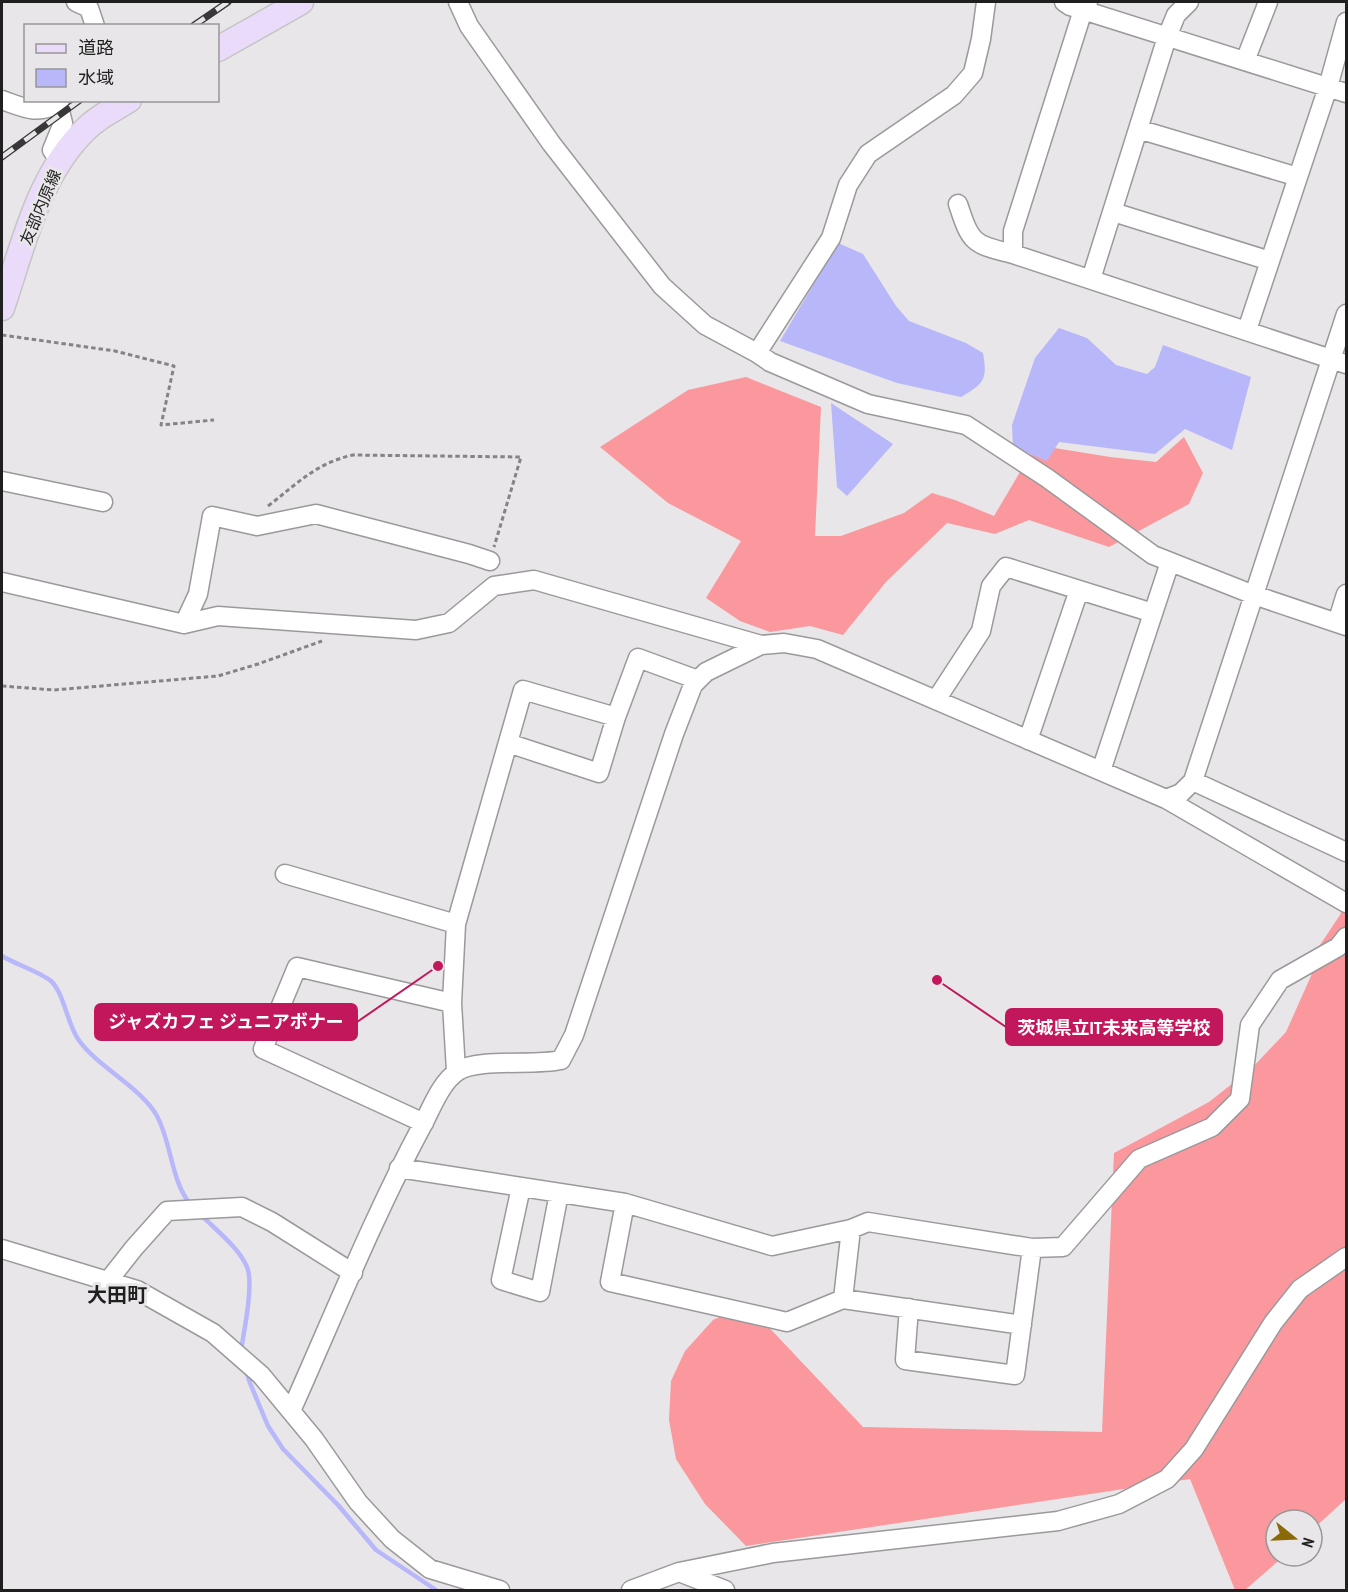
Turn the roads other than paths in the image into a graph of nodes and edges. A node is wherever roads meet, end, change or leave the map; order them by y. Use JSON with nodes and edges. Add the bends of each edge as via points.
{"nodes":[{"id":1,"x":79,"y":2,"type":"edge"},
{"id":2,"x":301,"y":2,"type":"edge"},
{"id":3,"x":458,"y":2,"type":"edge"},
{"id":4,"x":986,"y":2,"type":"edge"},
{"id":5,"x":1064,"y":2,"type":"edge"},
{"id":6,"x":1189,"y":2,"type":"edge"},
{"id":7,"x":1268,"y":2,"type":"edge"},
{"id":8,"x":1085,"y":6,"type":"edge"},
{"id":9,"x":1347,"y":22,"type":"edge"},
{"id":10,"x":94,"y":24,"type":"edge"},
{"id":11,"x":1167,"y":37,"type":"junction"},
{"id":12,"x":219,"y":49,"type":"edge"},
{"id":13,"x":1245,"y":61,"type":"junction"},
{"id":14,"x":1328,"y":87,"type":"junction"},
{"id":15,"x":1347,"y":93,"type":"edge"},
{"id":16,"x":2,"y":100,"type":"edge"},
{"id":17,"x":59,"y":102,"type":"edge"},
{"id":18,"x":126,"y":102,"type":"edge"},
{"id":19,"x":1138,"y":129,"type":"junction"},
{"id":20,"x":60,"y":161,"type":"junction"},
{"id":21,"x":1298,"y":177,"type":"junction"},
{"id":22,"x":958,"y":204,"type":"dead end"},
{"id":23,"x":1113,"y":212,"type":"junction"},
{"id":24,"x":1013,"y":254,"type":"junction"},
{"id":25,"x":1270,"y":261,"type":"junction"},
{"id":26,"x":1091,"y":279,"type":"junction"},
{"id":27,"x":2,"y":308,"type":"edge"},
{"id":28,"x":1347,"y":314,"type":"edge"},
{"id":29,"x":1247,"y":330,"type":"junction"},
{"id":30,"x":757,"y":352,"type":"junction"},
{"id":31,"x":1339,"y":361,"type":"edge"},
{"id":32,"x":2,"y":481,"type":"edge"},
{"id":33,"x":103,"y":502,"type":"dead end"},
{"id":34,"x":490,"y":561,"type":"road end"},
{"id":35,"x":1170,"y":562,"type":"junction"},
{"id":36,"x":2,"y":582,"type":"edge"},
{"id":37,"x":1078,"y":590,"type":"junction"},
{"id":38,"x":1347,"y":594,"type":"edge"},
{"id":39,"x":1254,"y":595,"type":"junction"},
{"id":40,"x":1153,"y":614,"type":"junction"},
{"id":41,"x":184,"y":624,"type":"junction"},
{"id":42,"x":1342,"y":624,"type":"edge"},
{"id":43,"x":761,"y":645,"type":"junction"},
{"id":44,"x":698,"y":680,"type":"junction"},
{"id":45,"x":936,"y":700,"type":"junction"},
{"id":46,"x":616,"y":717,"type":"junction"},
{"id":47,"x":1028,"y":740,"type":"junction"},
{"id":48,"x":508,"y":742,"type":"junction"},
{"id":49,"x":1101,"y":771,"type":"junction"},
{"id":50,"x":1193,"y":781,"type":"junction"},
{"id":51,"x":1166,"y":799,"type":"junction"},
{"id":52,"x":1347,"y":852,"type":"edge"},
{"id":53,"x":285,"y":874,"type":"dead end"},
{"id":54,"x":1347,"y":903,"type":"edge"},
{"id":55,"x":456,"y":924,"type":"junction"},
{"id":56,"x":1347,"y":937,"type":"edge"},
{"id":57,"x":452,"y":1003,"type":"junction"},
{"id":58,"x":456,"y":1071,"type":"junction"},
{"id":59,"x":424,"y":1123,"type":"junction"},
{"id":60,"x":399,"y":1168,"type":"junction"},
{"id":61,"x":521,"y":1187,"type":"junction"},
{"id":62,"x":559,"y":1193,"type":"junction"},
{"id":63,"x":625,"y":1203,"type":"junction"},
{"id":64,"x":851,"y":1229,"type":"junction"},
{"id":65,"x":1032,"y":1248,"type":"junction"},
{"id":66,"x":2,"y":1249,"type":"edge"},
{"id":67,"x":1347,"y":1257,"type":"edge"},
{"id":68,"x":353,"y":1273,"type":"junction"},
{"id":69,"x":108,"y":1281,"type":"junction"},
{"id":70,"x":843,"y":1299,"type":"junction"},
{"id":71,"x":909,"y":1308,"type":"junction"},
{"id":72,"x":1022,"y":1325,"type":"junction"},
{"id":73,"x":291,"y":1411,"type":"junction"},
{"id":74,"x":679,"y":1572,"type":"junction"},
{"id":75,"x":500,"y":1590,"type":"edge"},
{"id":76,"x":631,"y":1590,"type":"edge"},
{"id":77,"x":725,"y":1590,"type":"edge"}],
"edges":[{"from":1,"to":10,"type":"street","via":[[88,8]]},
{"from":2,"to":12,"type":"main road"},
{"from":3,"to":30,"type":"street","via":[[469,26],[544,133],[662,286],[705,326]]},
{"from":4,"to":30,"type":"street","via":[[973,73],[954,95],[868,154],[848,184],[831,238]]},
{"from":5,"to":8,"type":"street"},
{"from":6,"to":11,"type":"street","via":[[1176,15]]},
{"from":7,"to":13,"type":"street"},
{"from":8,"to":11,"type":"street"},
{"from":8,"to":24,"type":"street","via":[[1013,231]]},
{"from":9,"to":14,"type":"street"},
{"from":11,"to":13,"type":"street"},
{"from":11,"to":19,"type":"street"},
{"from":13,"to":14,"type":"street"},
{"from":14,"to":15,"type":"street"},
{"from":14,"to":21,"type":"street"},
{"from":16,"to":17,"type":"street","via":[[47,110]]},
{"from":17,"to":20,"type":"street","via":[[63,123],[52,150]]},
{"from":18,"to":20,"type":"main road","name":"友部内原線","via":[[87,128]]},
{"from":19,"to":21,"type":"street"},
{"from":19,"to":23,"type":"street"},
{"from":20,"to":27,"type":"main road","name":"友部内原線","via":[[40,198]]},
{"from":21,"to":25,"type":"street"},
{"from":22,"to":24,"type":"street","via":[[968,233],[984,247]]},
{"from":23,"to":25,"type":"street"},
{"from":23,"to":26,"type":"street"},
{"from":24,"to":26,"type":"street"},
{"from":25,"to":29,"type":"street"},
{"from":26,"to":29,"type":"street"},
{"from":28,"to":31,"type":"street"},
{"from":29,"to":31,"type":"street"},
{"from":30,"to":35,"type":"street","via":[[770,362],[868,404],[966,426],[1047,478],[1153,555]]},
{"from":31,"to":39,"type":"street"},
{"from":32,"to":33,"type":"street"},
{"from":34,"to":41,"type":"street","via":[[315,514],[257,526],[212,516],[198,594]]},
{"from":35,"to":39,"type":"street"},
{"from":35,"to":40,"type":"street"},
{"from":36,"to":41,"type":"street"},
{"from":37,"to":40,"type":"street"},
{"from":37,"to":45,"type":"street","via":[[1006,567],[991,586],[981,630]]},
{"from":37,"to":47,"type":"street"},
{"from":38,"to":42,"type":"street"},
{"from":39,"to":42,"type":"street"},
{"from":39,"to":50,"type":"street"},
{"from":40,"to":49,"type":"street"},
{"from":41,"to":43,"type":"street","via":[[218,616],[416,630],[449,623],[494,586],[534,580]]},
{"from":43,"to":44,"type":"street","via":[[706,672]]},
{"from":43,"to":45,"type":"street","via":[[784,643],[818,649]]},
{"from":44,"to":46,"type":"street","via":[[638,658]]},
{"from":44,"to":58,"type":"street","via":[[674,734],[574,1035],[561,1059],[471,1065]]},
{"from":45,"to":47,"type":"street"},
{"from":46,"to":48,"type":"street","via":[[523,690]]},
{"from":46,"to":48,"type":"street","via":[[599,773]]},
{"from":47,"to":49,"type":"street"},
{"from":48,"to":55,"type":"street"},
{"from":49,"to":51,"type":"street"},
{"from":50,"to":51,"type":"street","via":[[1181,793]]},
{"from":50,"to":52,"type":"street"},
{"from":51,"to":54,"type":"street"},
{"from":53,"to":55,"type":"street"},
{"from":55,"to":57,"type":"street"},
{"from":56,"to":65,"type":"street","via":[[1338,947],[1280,980],[1250,1025],[1240,1099],[1212,1127],[1139,1159],[1063,1247]]},
{"from":57,"to":58,"type":"street"},
{"from":57,"to":59,"type":"street","via":[[297,967],[262,1049]]},
{"from":58,"to":59,"type":"street"},
{"from":59,"to":60,"type":"street"},
{"from":60,"to":61,"type":"street"},
{"from":60,"to":68,"type":"street"},
{"from":61,"to":62,"type":"street"},
{"from":61,"to":62,"type":"street","via":[[501,1280],[540,1292]]},
{"from":62,"to":63,"type":"street"},
{"from":63,"to":64,"type":"street","via":[[772,1246]]},
{"from":63,"to":70,"type":"street","via":[[610,1282],[787,1322]]},
{"from":64,"to":65,"type":"street","via":[[868,1222]]},
{"from":64,"to":70,"type":"street"},
{"from":65,"to":72,"type":"street"},
{"from":66,"to":69,"type":"street"},
{"from":67,"to":74,"type":"street","via":[[1300,1289],[1273,1323],[1194,1449],[1174,1472],[1119,1504],[1058,1521],[773,1553]]},
{"from":68,"to":69,"type":"street","via":[[242,1207],[167,1211]]},
{"from":68,"to":73,"type":"street"},
{"from":69,"to":73,"type":"street","via":[[137,1290],[213,1333],[261,1375]]},
{"from":70,"to":71,"type":"street"},
{"from":71,"to":72,"type":"street"},
{"from":71,"to":72,"type":"street","via":[[905,1360],[1015,1374]]},
{"from":73,"to":75,"type":"street","via":[[358,1502],[392,1539],[430,1569]]},
{"from":74,"to":76,"type":"street"},
{"from":74,"to":77,"type":"street"}]}
